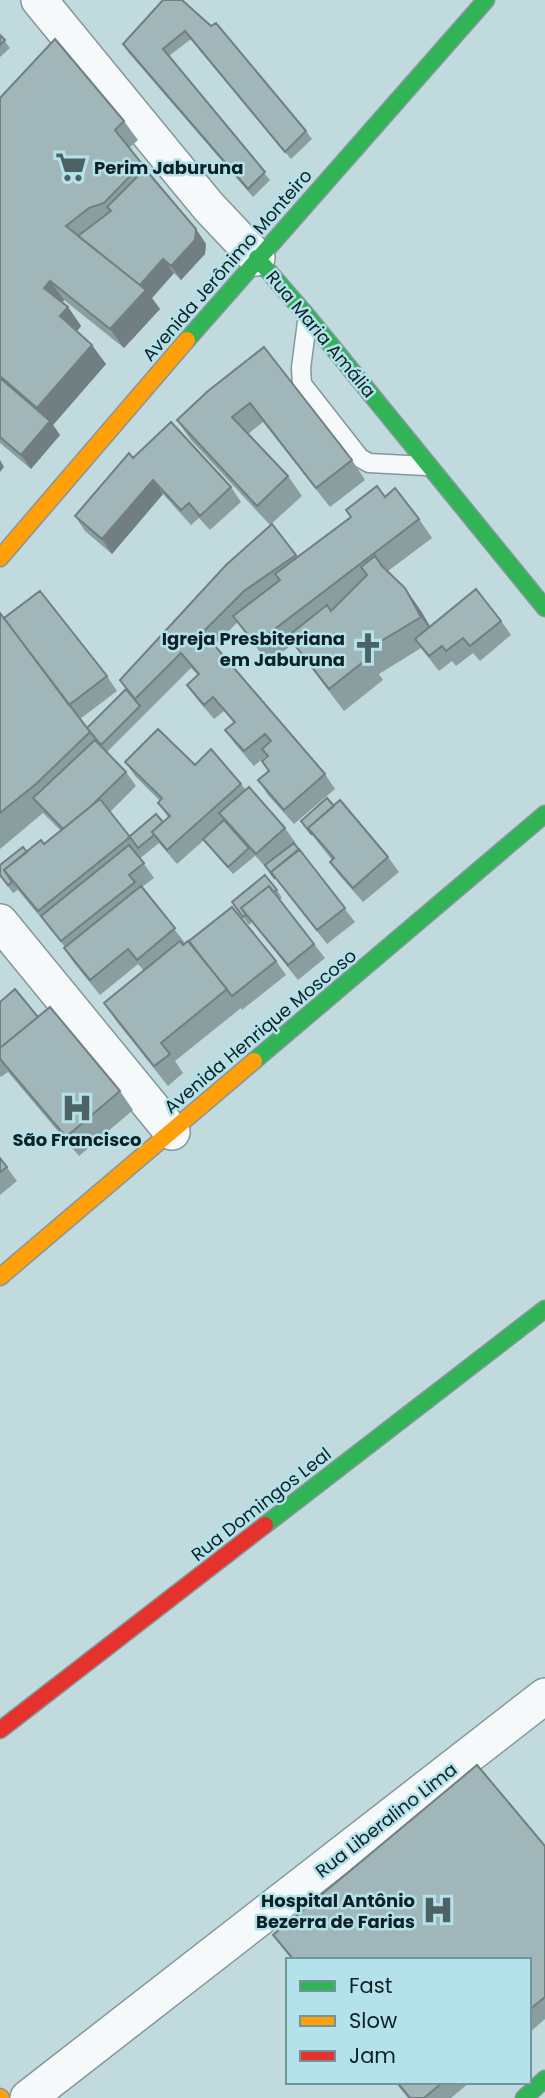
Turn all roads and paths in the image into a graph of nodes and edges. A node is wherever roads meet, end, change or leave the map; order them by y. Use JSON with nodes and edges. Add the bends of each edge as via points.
{"nodes":[{"id":1,"x":39,"y":0,"type":"edge"},
{"id":2,"x":486,"y":0,"type":"edge"},
{"id":3,"x":257,"y":258,"type":"junction"},
{"id":4,"x":308,"y":317,"type":"junction"},
{"id":5,"x":430,"y":466,"type":"junction"},
{"id":6,"x":0,"y":558,"type":"edge"},
{"id":7,"x":545,"y":608,"type":"edge"},
{"id":8,"x":545,"y":814,"type":"edge"},
{"id":9,"x":0,"y":922,"type":"edge"},
{"id":10,"x":172,"y":1132,"type":"junction"},
{"id":11,"x":0,"y":1277,"type":"edge"},
{"id":12,"x":545,"y":1309,"type":"edge"},
{"id":13,"x":545,"y":1696,"type":"edge"},
{"id":14,"x":0,"y":1730,"type":"edge"},
{"id":15,"x":545,"y":2079,"type":"edge"},
{"id":16,"x":28,"y":2098,"type":"edge"},
{"id":17,"x":524,"y":2098,"type":"edge"}],
"edges":[{"from":1,"to":3,"type":"street","name":"Rua Maria Amália","via":[[208,206]]},
{"from":2,"to":3,"type":"main road","name":"Avenida Jerônimo Monteiro"},
{"from":3,"to":4,"type":"main road","name":"Rua Maria Amália"},
{"from":3,"to":6,"type":"main road","name":"Avenida Jerônimo Monteiro"},
{"from":4,"to":5,"type":"main road","name":"Rua Maria Amália"},
{"from":4,"to":5,"type":"lane","via":[[302,384],[360,458],[369,463]]},
{"from":5,"to":7,"type":"main road","name":"Rua Maria Amália"},
{"from":8,"to":10,"type":"main road","name":"Avenida Henrique Moscoso"},
{"from":9,"to":10,"type":"street"},
{"from":10,"to":11,"type":"main road","name":"Avenida Henrique Moscoso"},
{"from":12,"to":14,"type":"main road","name":"Rua Domingos Leal"},
{"from":13,"to":16,"type":"street","name":"Rua Liberalino Lima"},
{"from":15,"to":17,"type":"main road"}]}
